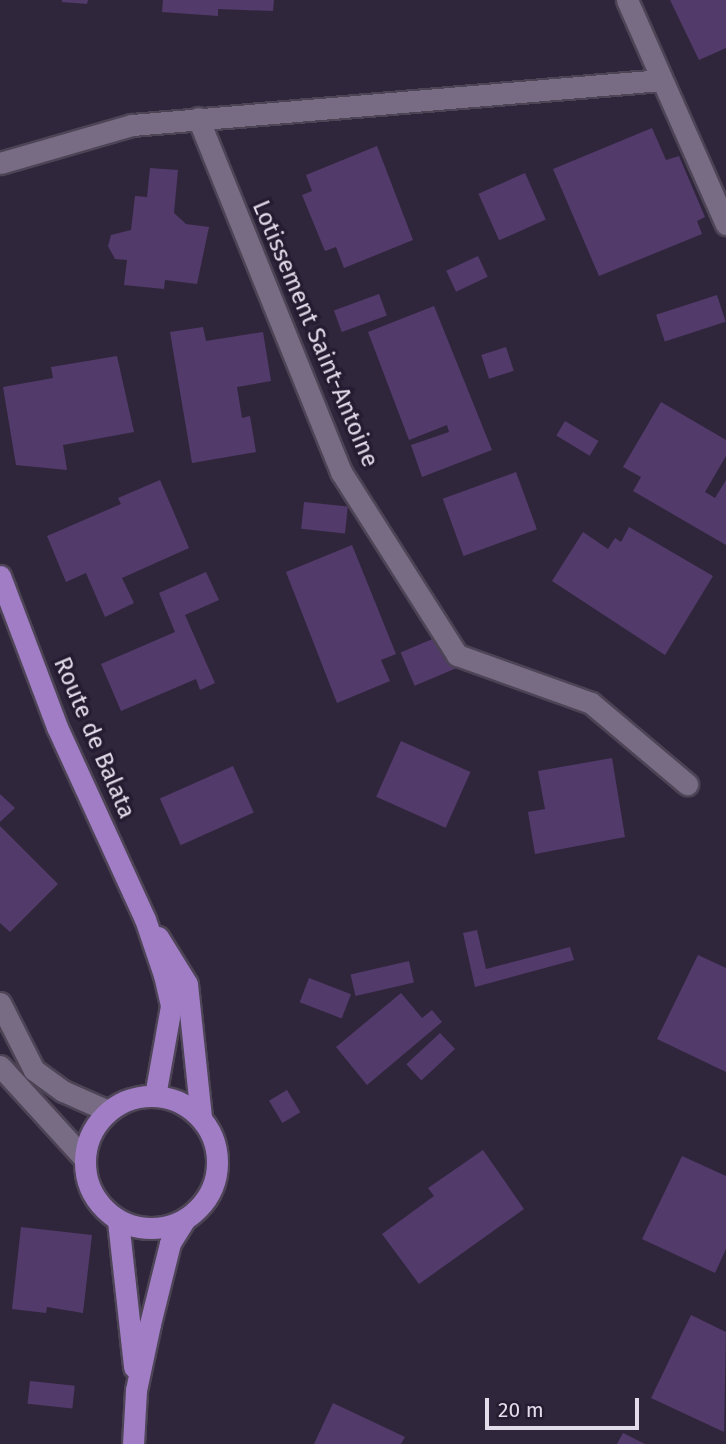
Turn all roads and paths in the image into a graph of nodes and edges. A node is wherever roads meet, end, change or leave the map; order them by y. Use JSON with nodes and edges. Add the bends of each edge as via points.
{"nodes":[{"id":1,"x":627,"y":0,"type":"edge"},
{"id":2,"x":662,"y":80,"type":"junction"},
{"id":3,"x":198,"y":118,"type":"junction"},
{"id":4,"x":0,"y":163,"type":"edge"},
{"id":5,"x":726,"y":224,"type":"edge"},
{"id":6,"x":0,"y":576,"type":"edge"},
{"id":7,"x":687,"y":784,"type":"dead end"},
{"id":8,"x":145,"y":919,"type":"junction"},
{"id":9,"x":0,"y":1003,"type":"edge"},
{"id":10,"x":0,"y":1066,"type":"edge"},
{"id":11,"x":155,"y":1096,"type":"junction"},
{"id":12,"x":108,"y":1111,"type":"junction"},
{"id":13,"x":201,"y":1118,"type":"junction"},
{"id":14,"x":84,"y":1158,"type":"junction"},
{"id":15,"x":118,"y":1221,"type":"junction"},
{"id":16,"x":184,"y":1221,"type":"junction"},
{"id":17,"x":136,"y":1390,"type":"junction"},
{"id":18,"x":133,"y":1444,"type":"edge"}],
"edges":[{"from":1,"to":2,"type":"street"},
{"from":2,"to":3,"type":"street"},
{"from":2,"to":5,"type":"street"},
{"from":3,"to":4,"type":"street","via":[[132,125]]},
{"from":3,"to":7,"type":"street","name":"Lotissement Saint-Antoine","via":[[341,472],[457,655],[591,703]]},
{"from":6,"to":8,"type":"main road","name":"Route de Balata","via":[[57,727]]},
{"from":8,"to":11,"type":"main road","name":"Route de Balata","via":[[171,1006]]},
{"from":8,"to":13,"type":"main road","name":"Route de Balata","via":[[187,984]]},
{"from":9,"to":12,"type":"street","via":[[34,1070],[63,1091]]},
{"from":10,"to":14,"type":"street"},
{"from":11,"to":12,"type":"main road","via":[[130,1100]]},
{"from":11,"to":13,"type":"main road","via":[[172,1099]]},
{"from":12,"to":14,"type":"main road","via":[[96,1125]]},
{"from":13,"to":16,"type":"main road","name":"Route de Balata","via":[[218,1153],[218,1173],[212,1192]]},
{"from":14,"to":15,"type":"main road","via":[[92,1194]]},
{"from":15,"to":16,"type":"main road","via":[[140,1228],[163,1228]]},
{"from":15,"to":17,"type":"main road","name":"Route de Balata"},
{"from":16,"to":17,"type":"main road","name":"Route de Balata","via":[[170,1243]]},
{"from":17,"to":18,"type":"main road","name":"Route de Balata"}]}
